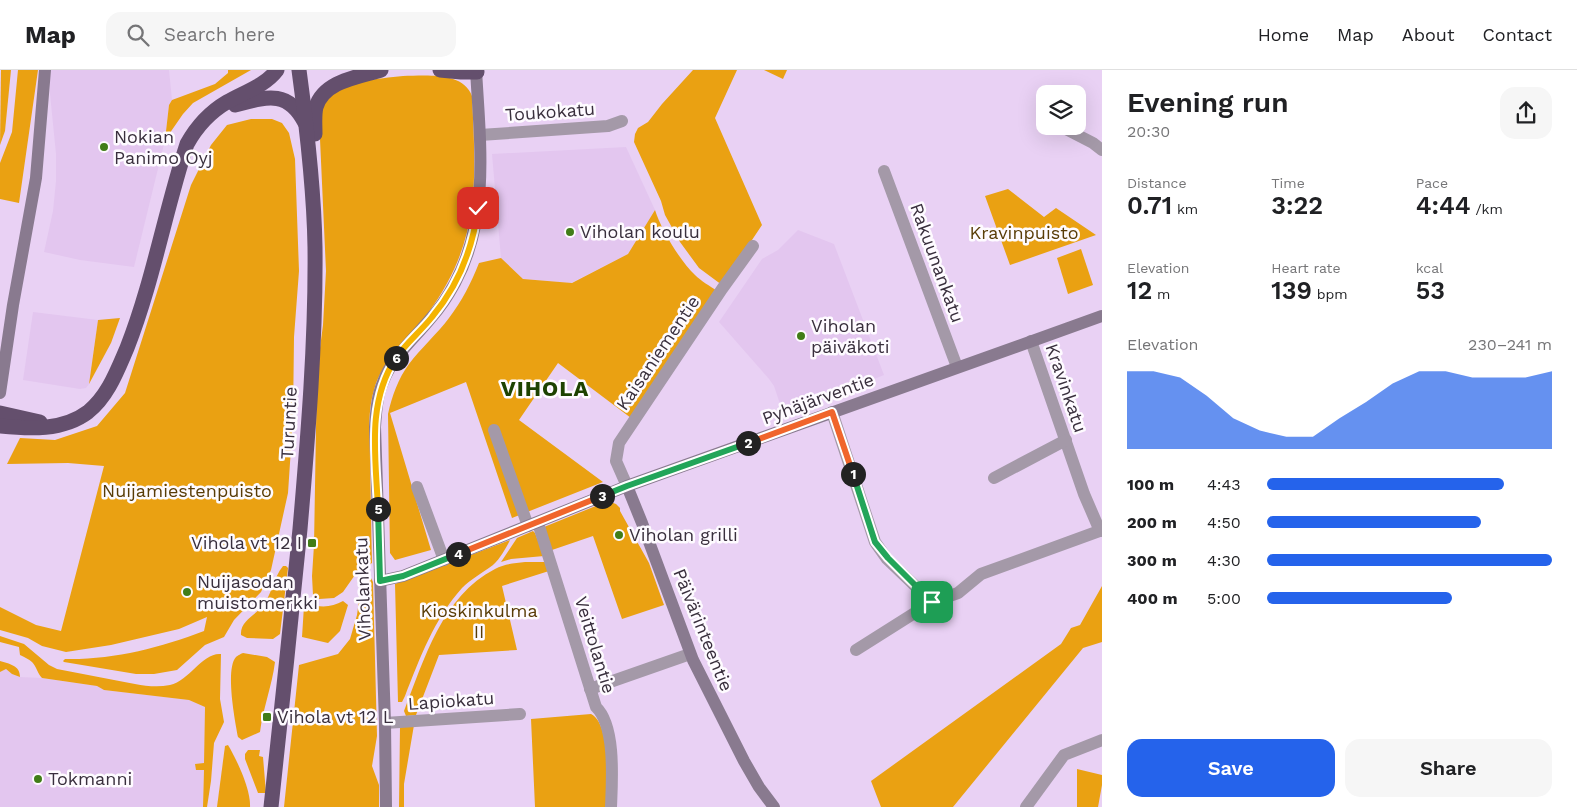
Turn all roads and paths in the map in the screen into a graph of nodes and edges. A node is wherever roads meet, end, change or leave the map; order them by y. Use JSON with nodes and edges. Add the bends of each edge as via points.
{"nodes":[{"id":1,"x":45,"y":70,"type":"edge"},
{"id":2,"x":277,"y":70,"type":"edge"},
{"id":3,"x":299,"y":70,"type":"edge"},
{"id":4,"x":381,"y":70,"type":"edge"},
{"id":5,"x":440,"y":70,"type":"edge"},
{"id":6,"x":477,"y":71,"type":"edge"},
{"id":7,"x":206,"y":118,"type":"junction"},
{"id":8,"x":622,"y":121,"type":"dead end"},
{"id":9,"x":307,"y":127,"type":"junction"},
{"id":10,"x":480,"y":135,"type":"junction"},
{"id":11,"x":1078,"y":135,"type":"edge"},
{"id":12,"x":1102,"y":150,"type":"edge"},
{"id":13,"x":884,"y":171,"type":"dead end"},
{"id":14,"x":311,"y":175,"type":"junction"},
{"id":15,"x":753,"y":246,"type":"dead end"},
{"id":16,"x":1102,"y":316,"type":"edge"},
{"id":17,"x":1031,"y":341,"type":"junction"},
{"id":18,"x":957,"y":367,"type":"junction"},
{"id":19,"x":0,"y":393,"type":"edge"},
{"id":20,"x":832,"y":412,"type":"junction"},
{"id":21,"x":0,"y":413,"type":"edge"},
{"id":22,"x":63,"y":423,"type":"junction"},
{"id":23,"x":0,"y":426,"type":"edge"},
{"id":24,"x":494,"y":430,"type":"dead end"},
{"id":25,"x":1066,"y":440,"type":"junction"},
{"id":26,"x":994,"y":478,"type":"dead end"},
{"id":27,"x":417,"y":486,"type":"dead end"},
{"id":28,"x":627,"y":486,"type":"junction"},
{"id":29,"x":533,"y":525,"type":"junction"},
{"id":30,"x":1101,"y":530,"type":"edge"},
{"id":31,"x":444,"y":560,"type":"junction"},
{"id":32,"x":380,"y":581,"type":"junction"},
{"id":33,"x":932,"y":602,"type":"junction"},
{"id":34,"x":856,"y":650,"type":"dead end"},
{"id":35,"x":690,"y":654,"type":"junction"},
{"id":36,"x":590,"y":689,"type":"junction"},
{"id":37,"x":520,"y":714,"type":"dead end"},
{"id":38,"x":385,"y":723,"type":"junction"},
{"id":39,"x":1102,"y":740,"type":"edge"},
{"id":40,"x":769,"y":806,"type":"edge"},
{"id":41,"x":271,"y":807,"type":"edge"},
{"id":42,"x":386,"y":807,"type":"edge"},
{"id":43,"x":611,"y":807,"type":"edge"},
{"id":44,"x":1026,"y":807,"type":"edge"}],
"edges":[{"from":1,"to":19,"type":"street","via":[[36,178],[12,305]]},
{"from":2,"to":7,"type":"highway","via":[[261,84],[227,102]]},
{"from":3,"to":9,"type":"highway","name":"Turuntie"},
{"from":4,"to":14,"type":"highway","via":[[335,85],[320,98],[316,108]]},
{"from":5,"to":6,"type":"highway"},
{"from":6,"to":10,"type":"street","name":"Viholankatu"},
{"from":7,"to":9,"type":"highway","via":[[253,100],[276,98],[290,103]]},
{"from":7,"to":22,"type":"highway","via":[[187,144],[152,274],[118,369],[100,401],[87,413]]},
{"from":8,"to":10,"type":"street","name":"Toukokatu","via":[[608,126]]},
{"from":9,"to":14,"type":"highway","name":"Turuntie"},
{"from":10,"to":32,"type":"street","name":"Viholankatu","via":[[478,208],[464,263],[445,300],[390,366],[377,404]]},
{"from":11,"to":12,"type":"street"},
{"from":13,"to":18,"type":"street","name":"Rakuunankatu"},
{"from":14,"to":41,"type":"highway","name":"Turuntie","via":[[315,274],[307,456]]},
{"from":15,"to":28,"type":"street","name":"Kaisaniementie","via":[[619,443],[616,461]]},
{"from":16,"to":17,"type":"street","name":"Pyhäjärventie"},
{"from":17,"to":18,"type":"street","name":"Pyhäjärventie"},
{"from":17,"to":25,"type":"street","name":"Kravinkatu"},
{"from":18,"to":20,"type":"street","name":"Pyhäjärventie"},
{"from":20,"to":28,"type":"street","name":"Pyhäjärventie"},
{"from":20,"to":33,"type":"street","via":[[875,542]]},
{"from":21,"to":22,"type":"highway","via":[[48,424]]},
{"from":22,"to":23,"type":"highway","via":[[41,428]]},
{"from":24,"to":29,"type":"street","name":"Veittolantie"},
{"from":25,"to":26,"type":"street"},
{"from":25,"to":30,"type":"street","name":"Kravinkatu","via":[[1084,494]]},
{"from":27,"to":31,"type":"street"},
{"from":28,"to":29,"type":"street","name":"Pyhäjärventie"},
{"from":28,"to":35,"type":"street","name":"Päivärinteentie"},
{"from":29,"to":31,"type":"street","name":"Pyhäjärventie"},
{"from":29,"to":36,"type":"street","name":"Veittolantie"},
{"from":30,"to":33,"type":"street","via":[[982,574],[958,593]]},
{"from":31,"to":32,"type":"street","name":"Pyhäjärventie"},
{"from":32,"to":38,"type":"street","name":"Viholankatu"},
{"from":33,"to":34,"type":"street"},
{"from":35,"to":36,"type":"street"},
{"from":35,"to":40,"type":"street","name":"Päivärinteentie"},
{"from":36,"to":43,"type":"street","name":"Veittolantie","via":[[596,707],[604,717],[608,735]]},
{"from":37,"to":38,"type":"street","name":"Lapiokatu"},
{"from":38,"to":42,"type":"street","name":"Viholankatu"},
{"from":39,"to":44,"type":"street","via":[[1064,754]]}]}
